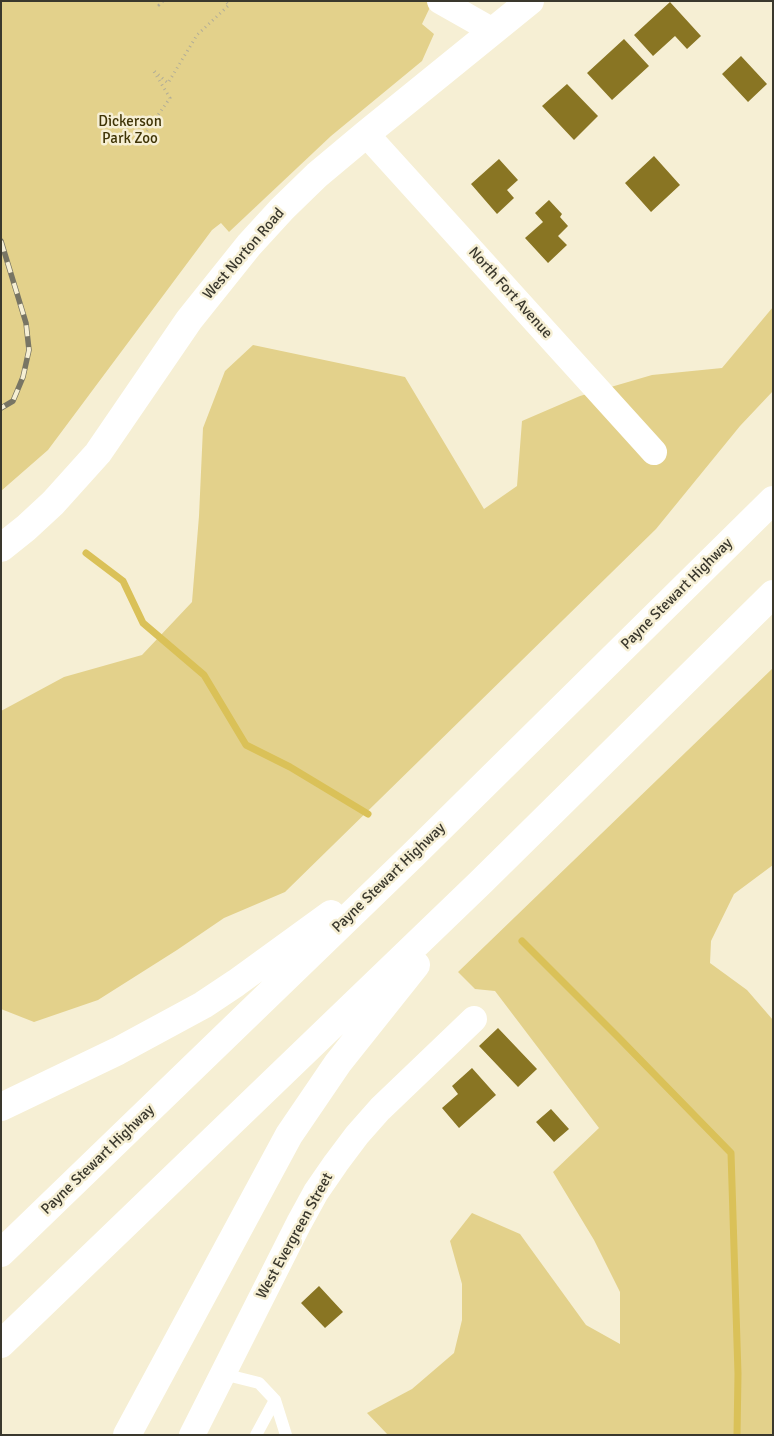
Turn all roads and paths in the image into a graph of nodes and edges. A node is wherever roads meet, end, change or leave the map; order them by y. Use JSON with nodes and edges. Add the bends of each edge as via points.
{"nodes":[{"id":1,"x":225,"y":1,"type":"edge"},
{"id":2,"x":440,"y":1,"type":"edge"},
{"id":3,"x":530,"y":1,"type":"edge"},
{"id":4,"x":493,"y":31,"type":"junction"},
{"id":5,"x":366,"y":134,"type":"junction"},
{"id":6,"x":144,"y":135,"type":"dead end"},
{"id":7,"x":654,"y":452,"type":"dead end"},
{"id":8,"x":773,"y":500,"type":"edge"},
{"id":9,"x":1,"y":548,"type":"edge"},
{"id":10,"x":773,"y":594,"type":"edge"},
{"id":11,"x":413,"y":855,"type":"junction"},
{"id":12,"x":481,"y":882,"type":"junction"},
{"id":13,"x":474,"y":1020,"type":"dead end"},
{"id":14,"x":1,"y":1107,"type":"edge"},
{"id":15,"x":1,"y":1253,"type":"edge"},
{"id":16,"x":1,"y":1344,"type":"edge"},
{"id":17,"x":223,"y":1374,"type":"junction"},
{"id":18,"x":275,"y":1400,"type":"junction"},
{"id":19,"x":127,"y":1435,"type":"edge"},
{"id":20,"x":192,"y":1435,"type":"edge"},
{"id":21,"x":256,"y":1435,"type":"edge"},
{"id":22,"x":286,"y":1435,"type":"edge"}],
"edges":[{"from":1,"to":6,"type":"path","via":[[229,5],[198,35],[168,83],[153,70],[170,98]]},
{"from":2,"to":4,"type":"street"},
{"from":3,"to":4,"type":"main road","name":"West Norton Road"},
{"from":4,"to":5,"type":"main road","name":"West Norton Road"},
{"from":5,"to":7,"type":"street","name":"North Fort Avenue"},
{"from":5,"to":9,"type":"main road","name":"West Norton Road","via":[[317,175],[249,245],[189,320],[98,453],[54,503]]},
{"from":8,"to":11,"type":"main road","name":"Payne Stewart Highway"},
{"from":10,"to":12,"type":"main road"},
{"from":11,"to":14,"type":"main road","via":[[203,1005],[118,1051]]},
{"from":11,"to":15,"type":"main road","name":"Payne Stewart Highway"},
{"from":12,"to":16,"type":"main road"},
{"from":12,"to":19,"type":"main road","via":[[338,1063],[293,1128]]},
{"from":13,"to":17,"type":"street","name":"West Evergreen Street","via":[[380,1108],[336,1163],[299,1223]]},
{"from":17,"to":18,"type":"lane","via":[[259,1384]]},
{"from":17,"to":20,"type":"street","name":"West Evergreen Street"},
{"from":18,"to":21,"type":"lane"},
{"from":18,"to":22,"type":"lane"}]}
